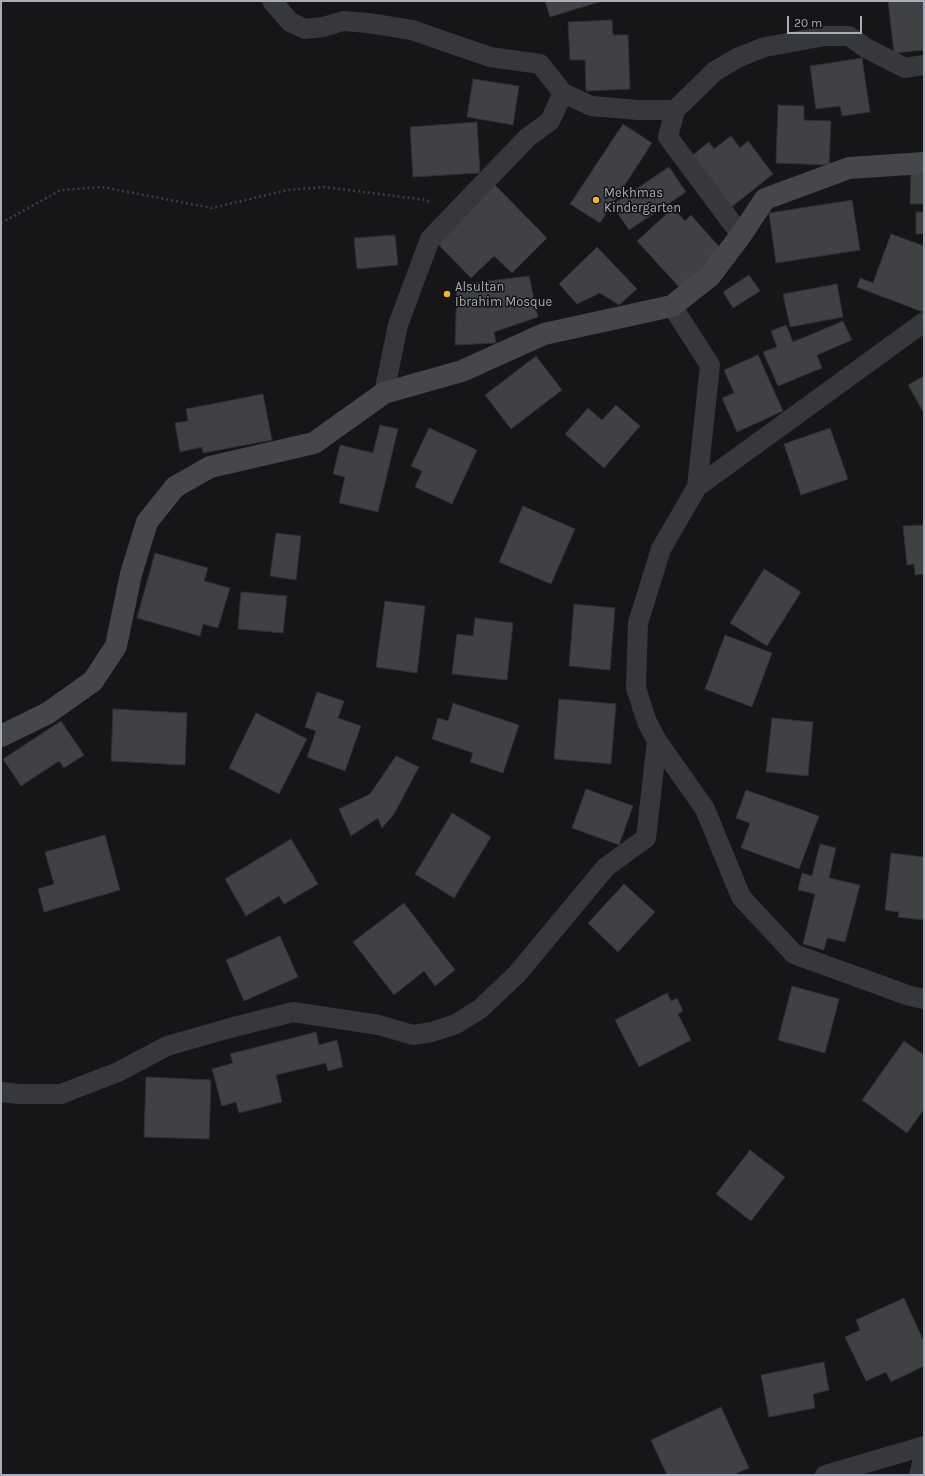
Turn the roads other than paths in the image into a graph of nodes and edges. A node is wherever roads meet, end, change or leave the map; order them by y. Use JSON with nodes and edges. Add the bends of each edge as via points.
{"nodes":[{"id":1,"x":272,"y":1,"type":"edge"},
{"id":2,"x":924,"y":65,"type":"edge"},
{"id":3,"x":563,"y":93,"type":"junction"},
{"id":4,"x":675,"y":110,"type":"junction"},
{"id":5,"x":924,"y":163,"type":"edge"},
{"id":6,"x":741,"y":235,"type":"junction"},
{"id":7,"x":672,"y":306,"type":"junction"},
{"id":8,"x":924,"y":322,"type":"edge"},
{"id":9,"x":384,"y":393,"type":"junction"},
{"id":10,"x":698,"y":487,"type":"junction"},
{"id":11,"x":1,"y":736,"type":"edge"},
{"id":12,"x":657,"y":741,"type":"junction"},
{"id":13,"x":924,"y":999,"type":"edge"},
{"id":14,"x":1,"y":1092,"type":"edge"},
{"id":15,"x":924,"y":1446,"type":"edge"},
{"id":16,"x":924,"y":1454,"type":"edge"},
{"id":17,"x":825,"y":1475,"type":"edge"},
{"id":18,"x":919,"y":1475,"type":"edge"}],
"edges":[{"from":1,"to":3,"type":"street","via":[[290,22],[305,29],[323,28],[343,21],[368,23],[412,30],[490,57],[540,64]]},
{"from":2,"to":4,"type":"street","via":[[905,68],[849,36],[825,36],[765,47],[739,57],[715,71]]},
{"from":3,"to":4,"type":"street","via":[[591,106]]},
{"from":3,"to":9,"type":"street","via":[[550,121],[527,138],[430,239],[398,325]]},
{"from":4,"to":6,"type":"street","via":[[668,137]]},
{"from":5,"to":6,"type":"street","via":[[849,168],[765,199]]},
{"from":6,"to":7,"type":"street","via":[[710,276]]},
{"from":7,"to":9,"type":"street","via":[[544,334],[462,371]]},
{"from":7,"to":10,"type":"street","via":[[710,365]]},
{"from":8,"to":10,"type":"street"},
{"from":9,"to":11,"type":"street","via":[[314,443],[210,467],[175,487],[147,522],[131,574],[116,646],[93,681],[48,713]]},
{"from":10,"to":12,"type":"street","via":[[661,549],[638,623],[636,688],[647,722]]},
{"from":12,"to":13,"type":"street","via":[[705,809],[741,897],[794,954]]},
{"from":12,"to":14,"type":"street","via":[[646,838],[606,867],[517,974],[480,1008],[456,1024],[413,1035],[379,1025],[293,1012],[167,1046],[118,1072],[61,1094]]},
{"from":15,"to":17,"type":"street"},
{"from":16,"to":18,"type":"street"}]}
